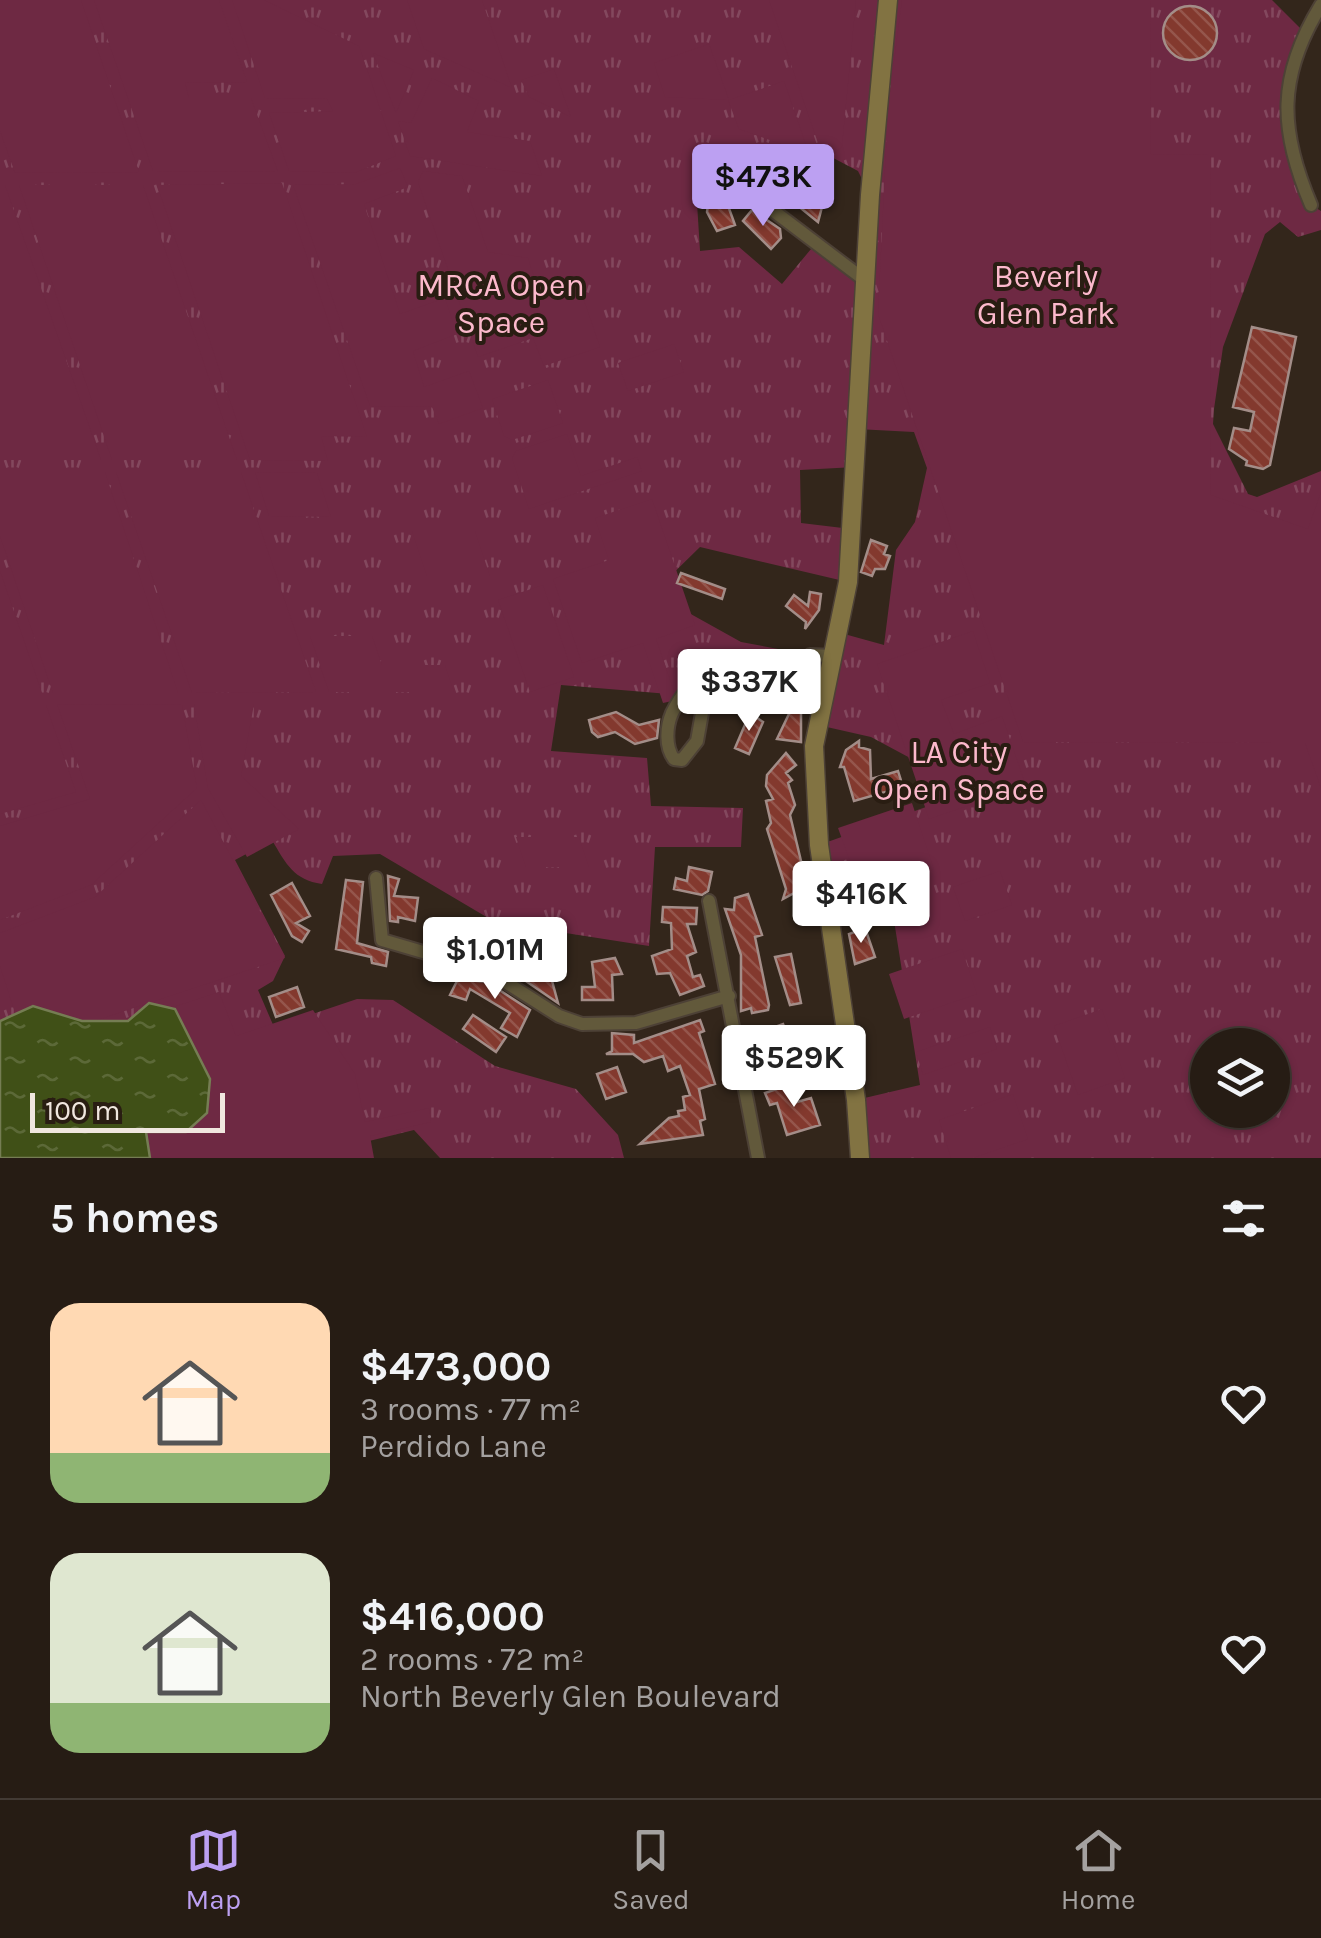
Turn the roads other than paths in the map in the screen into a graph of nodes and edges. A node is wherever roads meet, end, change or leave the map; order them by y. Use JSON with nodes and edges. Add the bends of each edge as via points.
{"nodes":[{"id":1,"x":888,"y":0,"type":"edge"},
{"id":2,"x":1321,"y":5,"type":"edge"},
{"id":3,"x":763,"y":203,"type":"dead end"},
{"id":4,"x":1311,"y":205,"type":"dead end"},
{"id":5,"x":866,"y":281,"type":"junction"},
{"id":6,"x":832,"y":656,"type":"junction"},
{"id":7,"x":752,"y":682,"type":"junction"},
{"id":8,"x":376,"y":878,"type":"dead end"},
{"id":9,"x":709,"y":901,"type":"dead end"},
{"id":10,"x":729,"y":996,"type":"junction"},
{"id":11,"x":758,"y":1158,"type":"edge"},
{"id":12,"x":860,"y":1158,"type":"edge"}],
"edges":[{"from":1,"to":5,"type":"main road"},
{"from":2,"to":4,"type":"street","via":[[1292,65],[1284,117],[1291,158]]},
{"from":3,"to":5,"type":"street"},
{"from":5,"to":6,"type":"main road","via":[[848,582]]},
{"from":6,"to":7,"type":"street","via":[[810,655],[781,683]]},
{"from":6,"to":12,"type":"main road","via":[[814,746],[819,845]]},
{"from":7,"to":7,"type":"street","via":[[728,676],[695,681],[669,720],[674,759],[682,760],[697,741],[705,696]]},
{"from":8,"to":10,"type":"street","via":[[382,940],[488,972],[582,1024],[636,1023]]},
{"from":9,"to":10,"type":"street"},
{"from":10,"to":11,"type":"street"}]}
